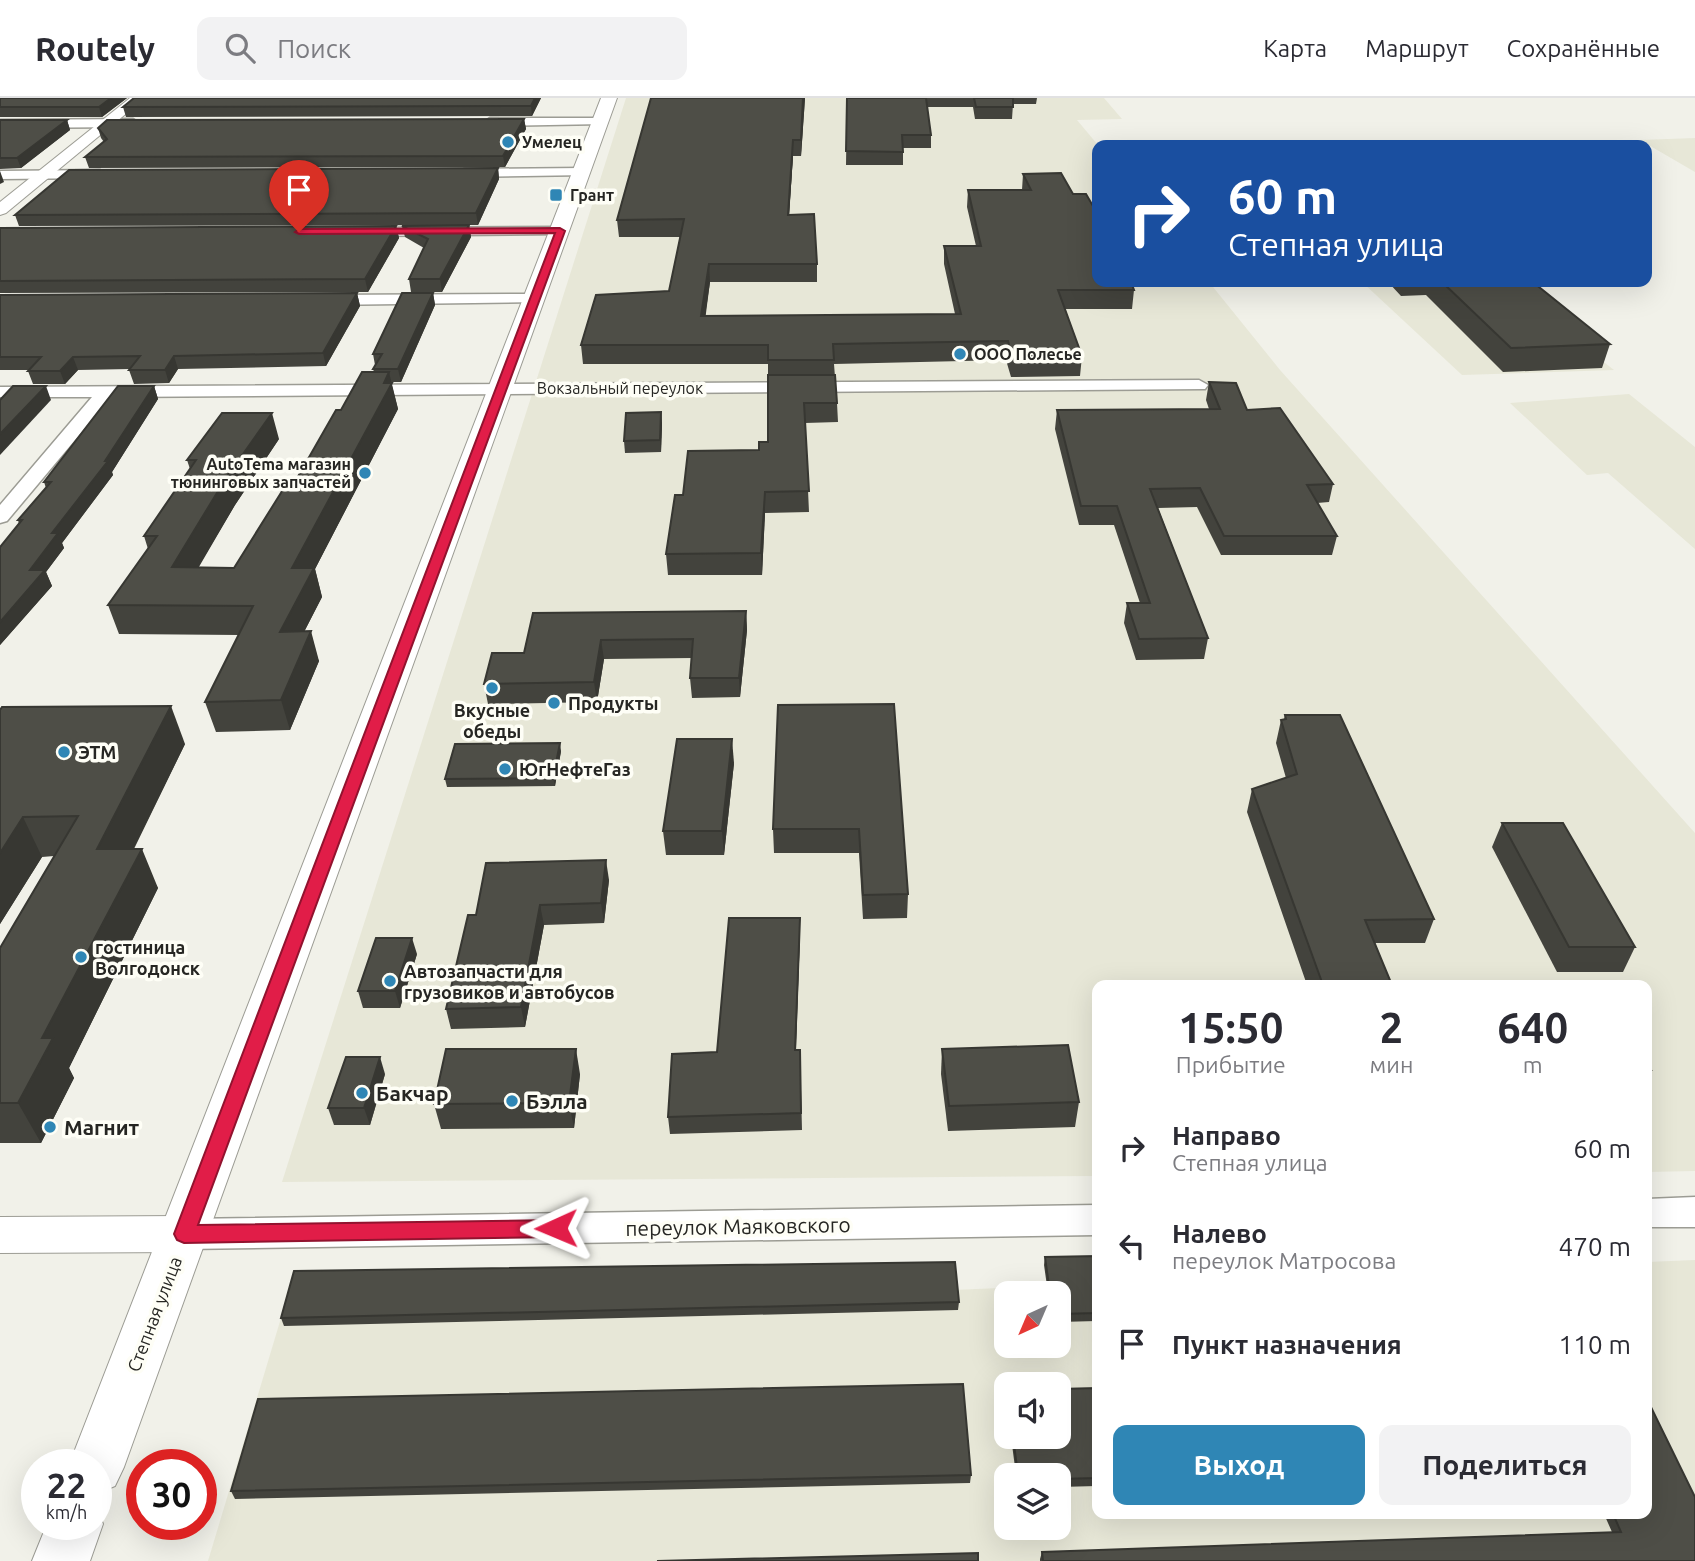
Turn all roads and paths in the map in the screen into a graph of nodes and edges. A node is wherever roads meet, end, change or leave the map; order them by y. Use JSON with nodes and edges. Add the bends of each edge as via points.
{"nodes":[{"id":1,"x":138,"y":98,"type":"edge"},
{"id":2,"x":604,"y":110,"type":"edge"},
{"id":3,"x":472,"y":122,"type":"edge"},
{"id":4,"x":107,"y":123,"type":"junction"},
{"id":5,"x":141,"y":123,"type":"edge"},
{"id":6,"x":0,"y":124,"type":"edge"},
{"id":7,"x":583,"y":172,"type":"junction"},
{"id":8,"x":448,"y":173,"type":"edge"},
{"id":9,"x":0,"y":174,"type":"edge"},
{"id":10,"x":45,"y":174,"type":"junction"},
{"id":11,"x":121,"y":174,"type":"edge"},
{"id":12,"x":0,"y":210,"type":"edge"},
{"id":13,"x":560,"y":231,"type":"junction"},
{"id":14,"x":349,"y":232,"type":"edge"},
{"id":15,"x":533,"y":299,"type":"junction"},
{"id":16,"x":305,"y":300,"type":"edge"},
{"id":17,"x":1199,"y":385,"type":"dead end"},
{"id":18,"x":500,"y":388,"type":"junction"},
{"id":19,"x":106,"y":391,"type":"junction"},
{"id":20,"x":0,"y":392,"type":"edge"},
{"id":21,"x":0,"y":517,"type":"edge"},
{"id":22,"x":1695,"y":1212,"type":"edge"},
{"id":23,"x":1652,"y":1213,"type":"edge"},
{"id":24,"x":1092,"y":1220,"type":"edge"},
{"id":25,"x":184,"y":1234,"type":"junction"},
{"id":26,"x":0,"y":1235,"type":"edge"},
{"id":27,"x":103,"y":1449,"type":"edge"},
{"id":28,"x":69,"y":1540,"type":"edge"},
{"id":29,"x":61,"y":1561,"type":"edge"}],
"edges":[{"from":1,"to":4,"type":"street"},
{"from":2,"to":3,"type":"street"},
{"from":2,"to":7,"type":"main road","name":"Степная улица"},
{"from":4,"to":5,"type":"street"},
{"from":4,"to":6,"type":"street"},
{"from":4,"to":10,"type":"street"},
{"from":7,"to":8,"type":"street"},
{"from":7,"to":13,"type":"main road","name":"Степная улица"},
{"from":9,"to":10,"type":"street"},
{"from":10,"to":11,"type":"street"},
{"from":10,"to":12,"type":"street"},
{"from":13,"to":14,"type":"street"},
{"from":13,"to":15,"type":"main road","name":"Степная улица"},
{"from":15,"to":16,"type":"street"},
{"from":15,"to":18,"type":"main road","name":"Степная улица"},
{"from":17,"to":18,"type":"street","name":"Вокзальный переулок"},
{"from":18,"to":19,"type":"street","name":"Вокзальный переулок"},
{"from":18,"to":25,"type":"main road","name":"Степная улица"},
{"from":19,"to":20,"type":"street","name":"Вокзальный переулок"},
{"from":19,"to":21,"type":"street"},
{"from":22,"to":23,"type":"street"},
{"from":24,"to":25,"type":"street","name":"переулок Маяковского"},
{"from":25,"to":26,"type":"street","name":"переулок Маяковского"},
{"from":25,"to":27,"type":"main road","name":"Степная улица"},
{"from":28,"to":29,"type":"main road"}]}
